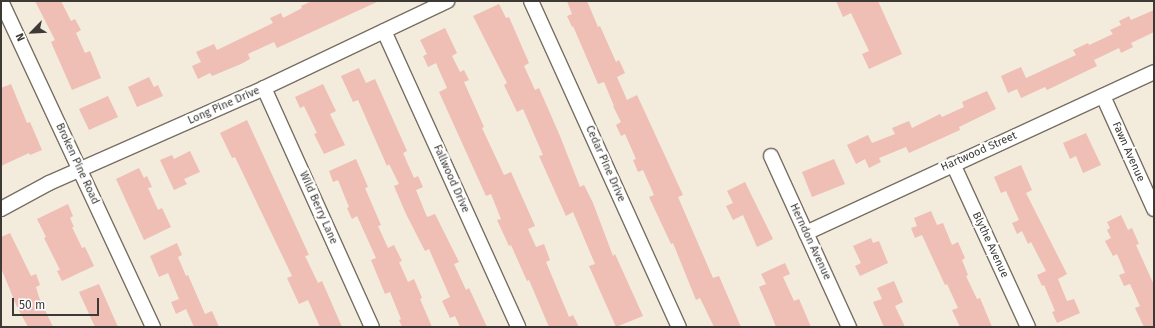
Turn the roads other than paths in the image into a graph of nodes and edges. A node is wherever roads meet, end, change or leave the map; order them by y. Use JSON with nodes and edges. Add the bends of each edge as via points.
{"nodes":[{"id":1,"x":1,"y":1,"type":"edge"},
{"id":2,"x":447,"y":1,"type":"edge"},
{"id":3,"x":531,"y":1,"type":"edge"},
{"id":4,"x":384,"y":31,"type":"junction"},
{"id":5,"x":1154,"y":72,"type":"edge"},
{"id":6,"x":264,"y":88,"type":"junction"},
{"id":7,"x":1103,"y":96,"type":"junction"},
{"id":8,"x":771,"y":156,"type":"dead end"},
{"id":9,"x":953,"y":164,"type":"junction"},
{"id":10,"x":80,"y":170,"type":"junction"},
{"id":11,"x":1,"y":209,"type":"edge"},
{"id":12,"x":1154,"y":209,"type":"edge"},
{"id":13,"x":806,"y":233,"type":"junction"},
{"id":14,"x":153,"y":327,"type":"edge"},
{"id":15,"x":372,"y":327,"type":"edge"},
{"id":16,"x":518,"y":327,"type":"edge"},
{"id":17,"x":679,"y":327,"type":"edge"},
{"id":18,"x":849,"y":327,"type":"edge"},
{"id":19,"x":1028,"y":327,"type":"edge"}],
"edges":[{"from":1,"to":10,"type":"street","name":"Broken Pine Road"},
{"from":2,"to":4,"type":"street","name":"Long Pine Drive"},
{"from":3,"to":17,"type":"street","name":"Cedar Pine Drive"},
{"from":4,"to":6,"type":"street","name":"Long Pine Drive"},
{"from":4,"to":16,"type":"street","name":"Fallwood Drive"},
{"from":5,"to":7,"type":"street","name":"Hartwood Street"},
{"from":6,"to":10,"type":"street","name":"Long Pine Drive"},
{"from":6,"to":15,"type":"street","name":"Wild Berry Lane"},
{"from":7,"to":9,"type":"street","name":"Hartwood Street"},
{"from":7,"to":12,"type":"street","name":"Fawn Avenue"},
{"from":8,"to":13,"type":"street","name":"Herndon Avenue"},
{"from":9,"to":13,"type":"street","name":"Hartwood Street"},
{"from":9,"to":19,"type":"street","name":"Blythe Avenue"},
{"from":10,"to":11,"type":"street","name":"Long Pine Drive","via":[[48,183]]},
{"from":10,"to":14,"type":"street","name":"Broken Pine Road"},
{"from":13,"to":18,"type":"street","name":"Herndon Avenue"}]}
